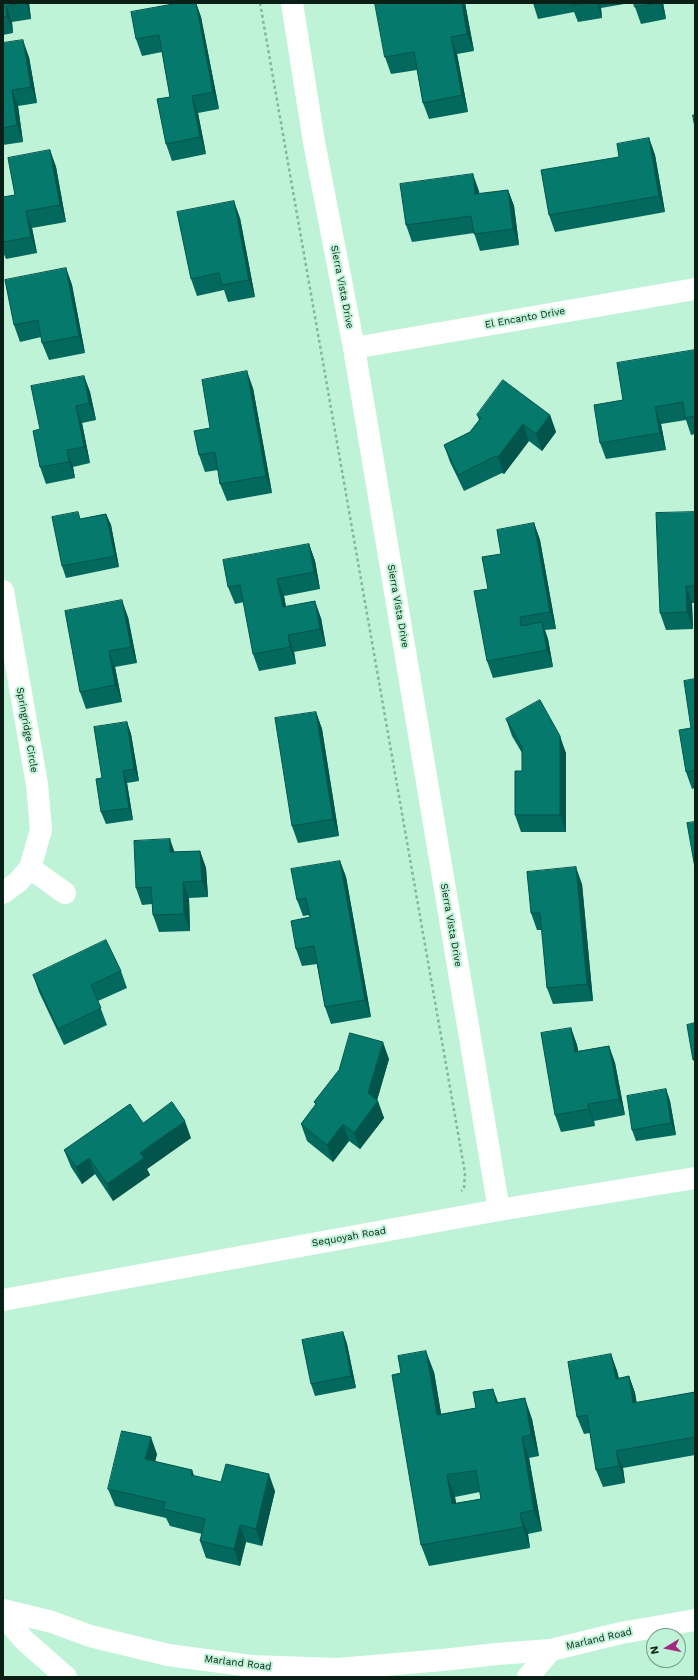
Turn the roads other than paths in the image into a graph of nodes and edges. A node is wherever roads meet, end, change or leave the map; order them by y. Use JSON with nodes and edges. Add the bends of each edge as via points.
{"nodes":[{"id":1,"x":292,"y":3,"type":"edge"},
{"id":2,"x":695,"y":289,"type":"edge"},
{"id":3,"x":354,"y":348,"type":"junction"},
{"id":4,"x":3,"y":591,"type":"edge"},
{"id":5,"x":30,"y":868,"type":"junction"},
{"id":6,"x":3,"y":893,"type":"edge"},
{"id":7,"x":65,"y":893,"type":"dead end"},
{"id":8,"x":695,"y":1178,"type":"edge"},
{"id":9,"x":499,"y":1210,"type":"junction"},
{"id":10,"x":3,"y":1300,"type":"edge"},
{"id":11,"x":3,"y":1610,"type":"edge"},
{"id":12,"x":3,"y":1614,"type":"edge"},
{"id":13,"x":695,"y":1620,"type":"edge"},
{"id":14,"x":551,"y":1650,"type":"junction"},
{"id":15,"x":66,"y":1677,"type":"edge"},
{"id":16,"x":528,"y":1677,"type":"edge"}],
"edges":[{"from":1,"to":3,"type":"street","name":"Sierra Vista Drive","via":[[314,142]]},
{"from":2,"to":3,"type":"street","name":"El Encanto Drive"},
{"from":3,"to":9,"type":"street","name":"Sierra Vista Drive"},
{"from":4,"to":5,"type":"street","name":"Springridge Circle","via":[[40,811],[41,830]]},
{"from":5,"to":6,"type":"street","name":"Springridge Circle","via":[[18,882]]},
{"from":5,"to":7,"type":"street"},
{"from":8,"to":9,"type":"street","name":"Sequoyah Road"},
{"from":9,"to":10,"type":"street","name":"Sequoyah Road"},
{"from":11,"to":14,"type":"street","name":"Marland Road","via":[[52,1622],[90,1636],[168,1655],[251,1666],[338,1669]]},
{"from":12,"to":15,"type":"street","via":[[24,1640]]},
{"from":13,"to":14,"type":"street","name":"Marland Road"},
{"from":14,"to":16,"type":"street"}]}
